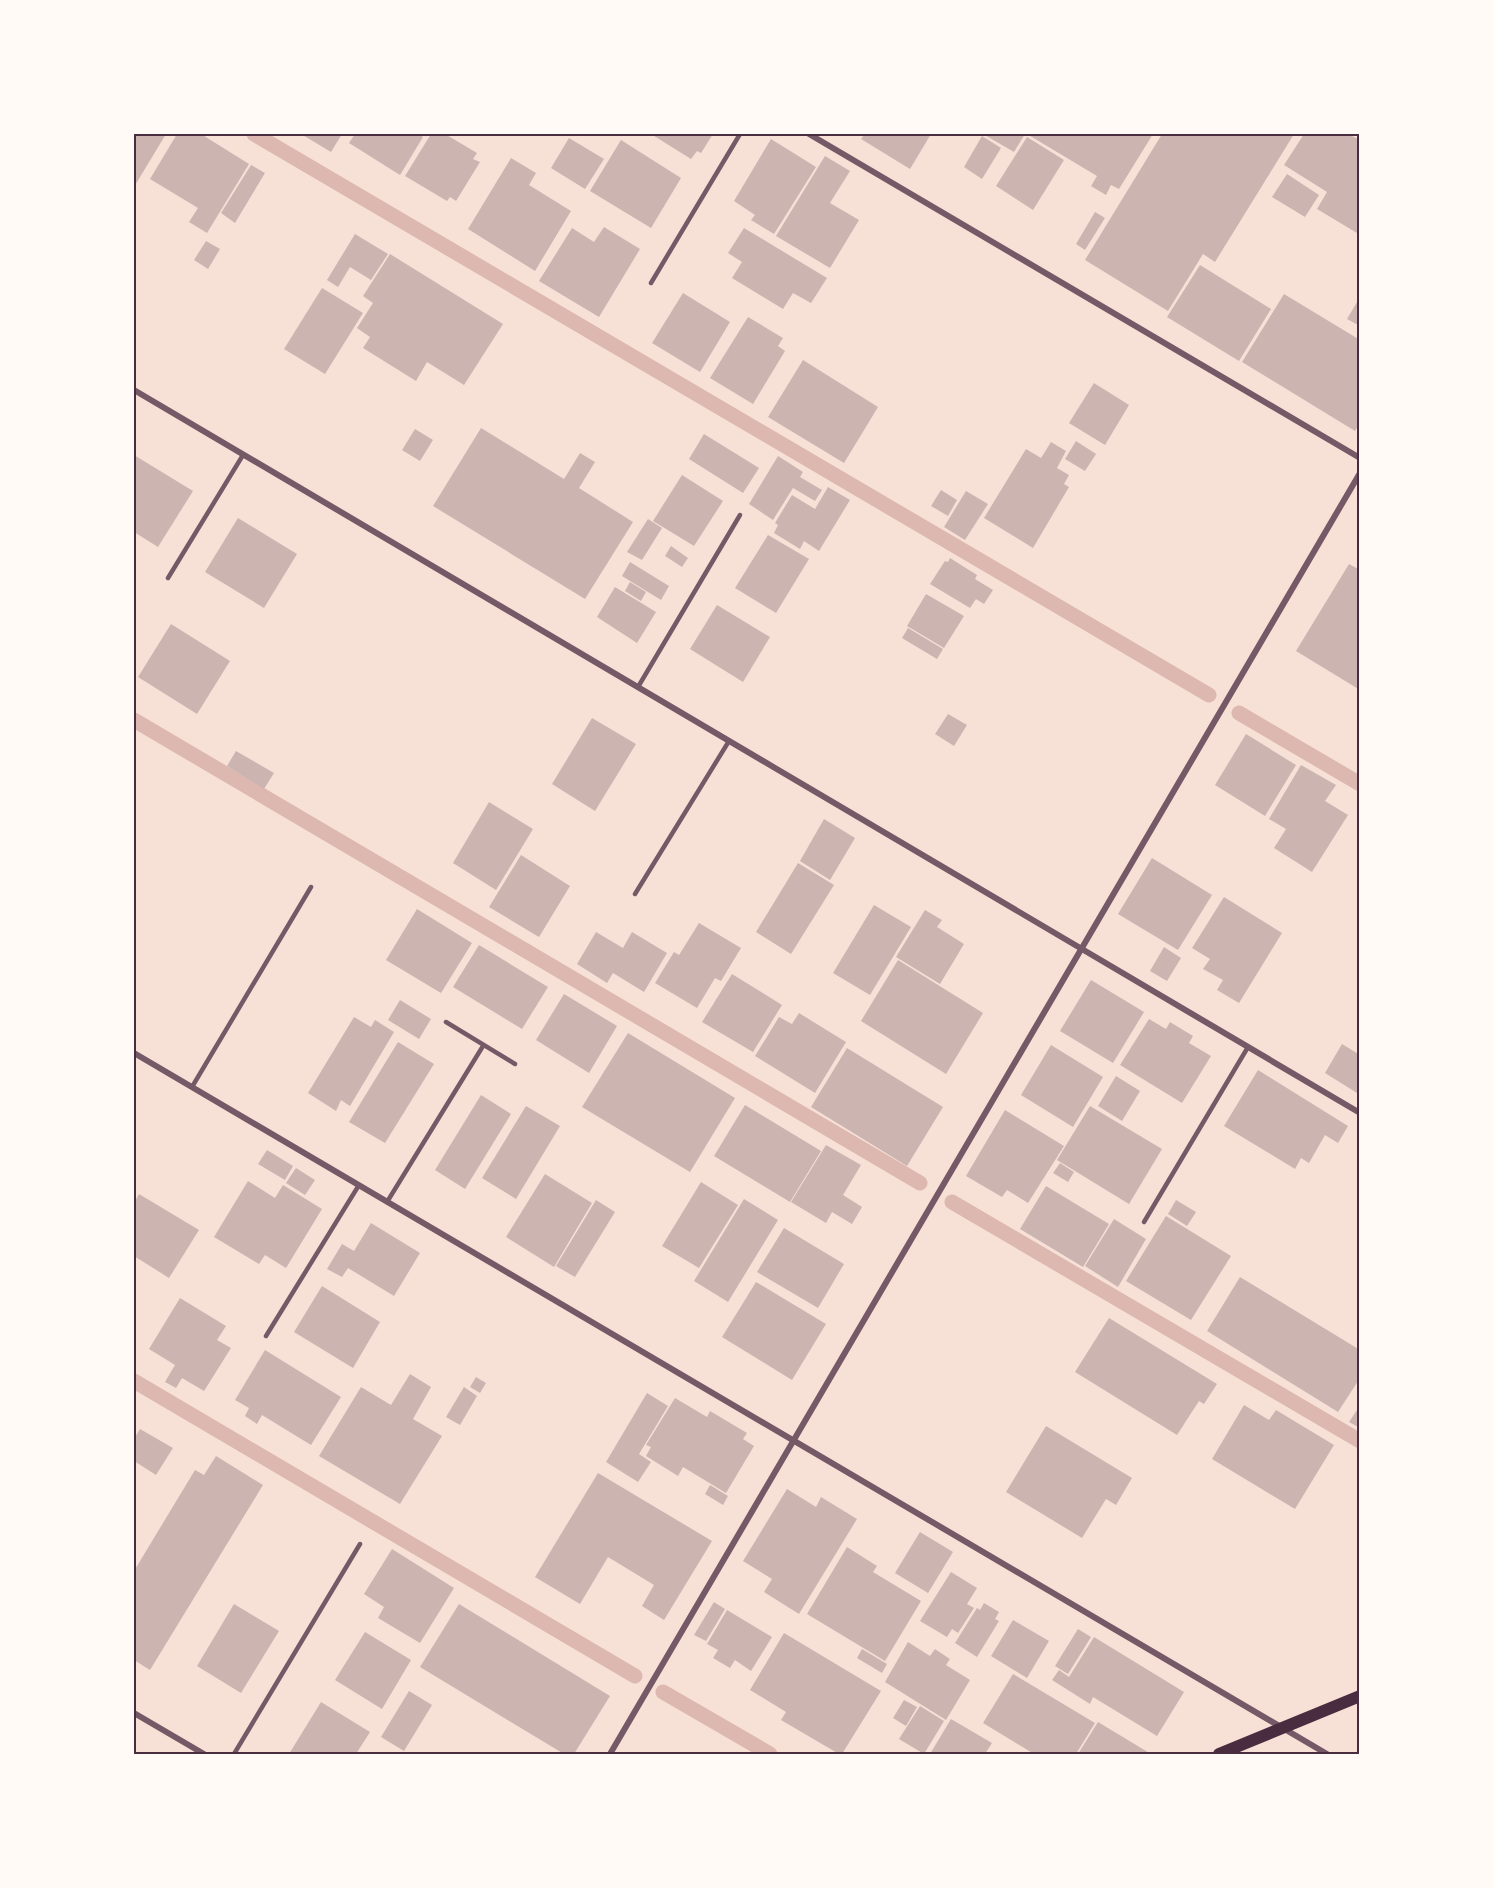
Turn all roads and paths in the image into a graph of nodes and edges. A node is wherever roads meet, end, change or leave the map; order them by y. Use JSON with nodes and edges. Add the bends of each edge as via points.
{"nodes":[{"id":1,"x":740,"y":134,"type":"edge"},
{"id":2,"x":809,"y":134,"type":"edge"},
{"id":3,"x":651,"y":283,"type":"dead end"},
{"id":4,"x":134,"y":390,"type":"edge"},
{"id":5,"x":243,"y":455,"type":"junction"},
{"id":6,"x":1359,"y":458,"type":"edge"},
{"id":7,"x":1359,"y":473,"type":"edge"},
{"id":8,"x":740,"y":515,"type":"dead end"},
{"id":9,"x":168,"y":578,"type":"dead end"},
{"id":10,"x":638,"y":687,"type":"junction"},
{"id":11,"x":729,"y":741,"type":"junction"},
{"id":12,"x":310,"y":887,"type":"dead end"},
{"id":13,"x":635,"y":894,"type":"dead end"},
{"id":14,"x":1082,"y":949,"type":"junction"},
{"id":15,"x":446,"y":1022,"type":"dead end"},
{"id":16,"x":483,"y":1046,"type":"junction"},
{"id":17,"x":1248,"y":1047,"type":"junction"},
{"id":18,"x":134,"y":1053,"type":"edge"},
{"id":19,"x":515,"y":1064,"type":"dead end"},
{"id":20,"x":192,"y":1088,"type":"junction"},
{"id":21,"x":1359,"y":1113,"type":"edge"},
{"id":22,"x":358,"y":1185,"type":"junction"},
{"id":23,"x":387,"y":1202,"type":"junction"},
{"id":24,"x":1144,"y":1222,"type":"dead end"},
{"id":25,"x":266,"y":1336,"type":"dead end"},
{"id":26,"x":794,"y":1441,"type":"junction"},
{"id":27,"x":360,"y":1544,"type":"dead end"},
{"id":28,"x":1359,"y":1696,"type":"edge"},
{"id":29,"x":134,"y":1713,"type":"edge"},
{"id":30,"x":1283,"y":1728,"type":"junction"},
{"id":31,"x":204,"y":1755,"type":"edge"},
{"id":32,"x":234,"y":1755,"type":"edge"},
{"id":33,"x":610,"y":1755,"type":"edge"},
{"id":34,"x":1219,"y":1755,"type":"edge"},
{"id":35,"x":1327,"y":1755,"type":"edge"}],
"edges":[{"from":1,"to":3,"type":"lane"},
{"from":2,"to":6,"type":"street"},
{"from":4,"to":5,"type":"street"},
{"from":5,"to":9,"type":"lane"},
{"from":5,"to":10,"type":"street"},
{"from":7,"to":14,"type":"street"},
{"from":8,"to":10,"type":"lane"},
{"from":10,"to":11,"type":"street"},
{"from":11,"to":13,"type":"lane"},
{"from":11,"to":14,"type":"street"},
{"from":12,"to":20,"type":"lane"},
{"from":14,"to":17,"type":"street"},
{"from":14,"to":26,"type":"street"},
{"from":15,"to":16,"type":"lane"},
{"from":16,"to":19,"type":"lane"},
{"from":16,"to":23,"type":"lane"},
{"from":17,"to":21,"type":"street"},
{"from":17,"to":24,"type":"lane"},
{"from":18,"to":20,"type":"street"},
{"from":20,"to":22,"type":"street"},
{"from":22,"to":23,"type":"street"},
{"from":22,"to":25,"type":"lane"},
{"from":23,"to":26,"type":"street"},
{"from":26,"to":30,"type":"street"},
{"from":26,"to":33,"type":"street"},
{"from":27,"to":32,"type":"lane"},
{"from":28,"to":30,"type":"main road"},
{"from":29,"to":31,"type":"street"},
{"from":30,"to":34,"type":"main road"},
{"from":30,"to":35,"type":"street"}]}
